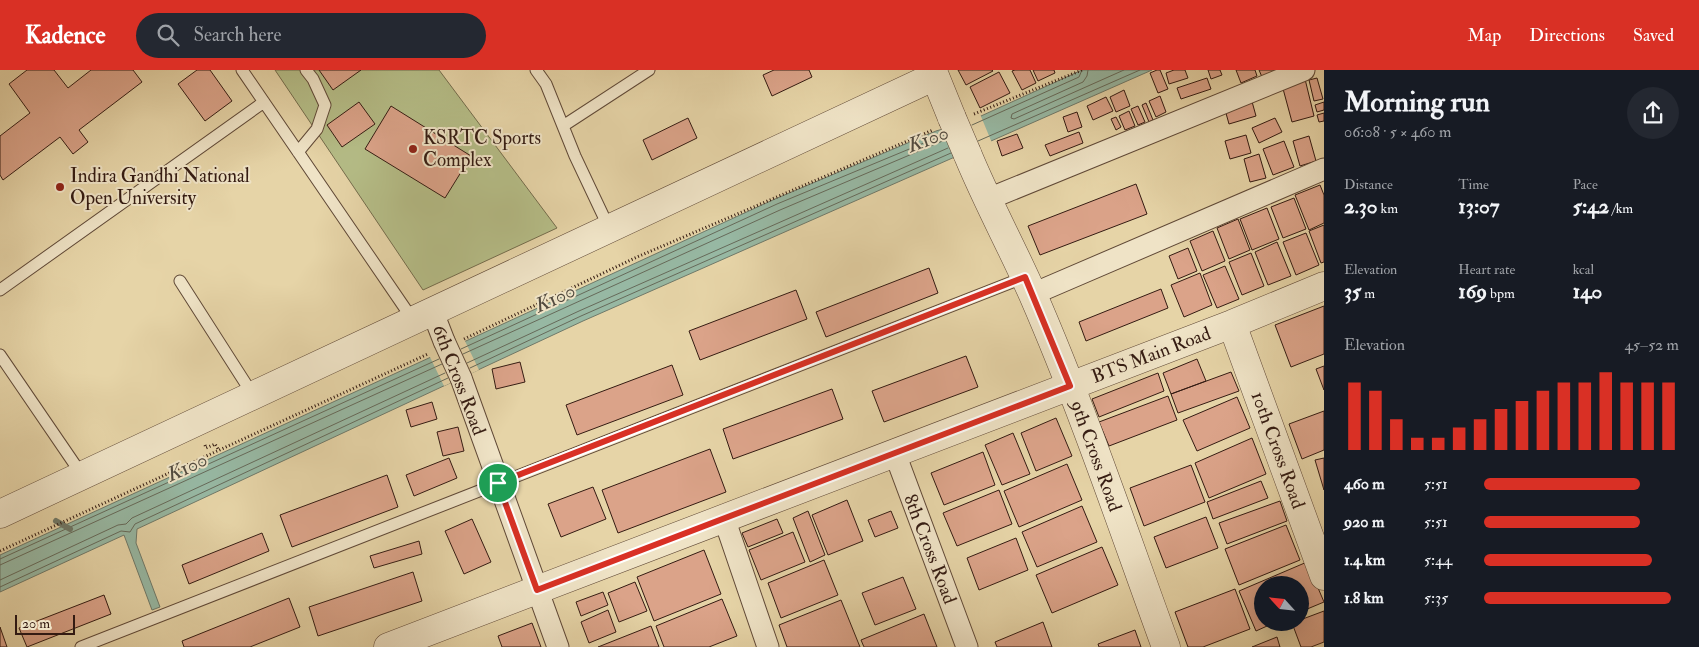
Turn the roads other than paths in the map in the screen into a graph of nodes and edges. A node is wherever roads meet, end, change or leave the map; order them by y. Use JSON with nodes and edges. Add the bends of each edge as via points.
{"nodes":[{"id":1,"x":306,"y":70,"type":"edge"},
{"id":2,"x":536,"y":70,"type":"edge"},
{"id":3,"x":649,"y":70,"type":"edge"},
{"id":4,"x":1304,"y":70,"type":"edge"},
{"id":5,"x":244,"y":71,"type":"edge"},
{"id":6,"x":937,"y":72,"type":"edge"},
{"id":7,"x":264,"y":102,"type":"junction"},
{"id":8,"x":563,"y":126,"type":"junction"},
{"id":9,"x":298,"y":152,"type":"junction"},
{"id":10,"x":1324,"y":169,"type":"edge"},
{"id":11,"x":986,"y":200,"type":"junction"},
{"id":12,"x":610,"y":228,"type":"junction"},
{"id":13,"x":180,"y":281,"type":"dead end"},
{"id":14,"x":1029,"y":286,"type":"junction"},
{"id":15,"x":1324,"y":286,"type":"edge"},
{"id":16,"x":0,"y":290,"type":"edge"},
{"id":17,"x":423,"y":315,"type":"junction"},
{"id":18,"x":1232,"y":324,"type":"junction"},
{"id":19,"x":0,"y":355,"type":"edge"},
{"id":20,"x":1070,"y":386,"type":"junction"},
{"id":21,"x":253,"y":395,"type":"junction"},
{"id":22,"x":894,"y":452,"type":"junction"},
{"id":23,"x":82,"y":475,"type":"junction"},
{"id":24,"x":498,"y":483,"type":"junction"},
{"id":25,"x":0,"y":514,"type":"edge"},
{"id":26,"x":724,"y":518,"type":"junction"},
{"id":27,"x":1324,"y":576,"type":"edge"},
{"id":28,"x":537,"y":590,"type":"junction"},
{"id":29,"x":81,"y":647,"type":"edge"},
{"id":30,"x":388,"y":647,"type":"edge"},
{"id":31,"x":558,"y":647,"type":"edge"},
{"id":32,"x":768,"y":647,"type":"edge"},
{"id":33,"x":967,"y":647,"type":"edge"},
{"id":34,"x":1166,"y":647,"type":"edge"}],
"edges":[{"from":1,"to":9,"type":"lane","via":[[325,105],[317,128]]},
{"from":2,"to":8,"type":"lane","via":[[546,84]]},
{"from":3,"to":8,"type":"lane"},
{"from":4,"to":11,"type":"street"},
{"from":5,"to":7,"type":"lane"},
{"from":6,"to":11,"type":"street","name":"9th Cross Road","bridge":true,"via":[[953,121]]},
{"from":6,"to":12,"type":"street"},
{"from":7,"to":9,"type":"lane"},
{"from":7,"to":16,"type":"lane"},
{"from":8,"to":12,"type":"lane"},
{"from":9,"to":17,"type":"lane"},
{"from":10,"to":14,"type":"street"},
{"from":11,"to":14,"type":"street","name":"9th Cross Road"},
{"from":12,"to":17,"type":"street"},
{"from":13,"to":21,"type":"lane"},
{"from":14,"to":20,"type":"street","name":"9th Cross Road"},
{"from":14,"to":24,"type":"lane"},
{"from":15,"to":18,"type":"street","name":"BTS Main Road"},
{"from":17,"to":21,"type":"street"},
{"from":17,"to":24,"type":"street","name":"6th Cross Road","bridge":true,"via":[[444,341],[461,378]]},
{"from":18,"to":20,"type":"street","name":"BTS Main Road"},
{"from":18,"to":27,"type":"street","name":"10th Cross Road"},
{"from":19,"to":23,"type":"lane"},
{"from":20,"to":22,"type":"street","name":"BTS Main Road"},
{"from":20,"to":34,"type":"street","name":"9th Cross Road"},
{"from":21,"to":23,"type":"street"},
{"from":22,"to":26,"type":"street","name":"BTS Main Road"},
{"from":22,"to":33,"type":"street","name":"8th Cross Road"},
{"from":23,"to":25,"type":"street"},
{"from":24,"to":28,"type":"street","name":"6th Cross Road"},
{"from":24,"to":29,"type":"lane"},
{"from":26,"to":28,"type":"street","name":"BTS Main Road"},
{"from":26,"to":32,"type":"street"},
{"from":28,"to":30,"type":"street","name":"BTS Main Road"},
{"from":28,"to":31,"type":"street","name":"6th Cross Road"}]}
